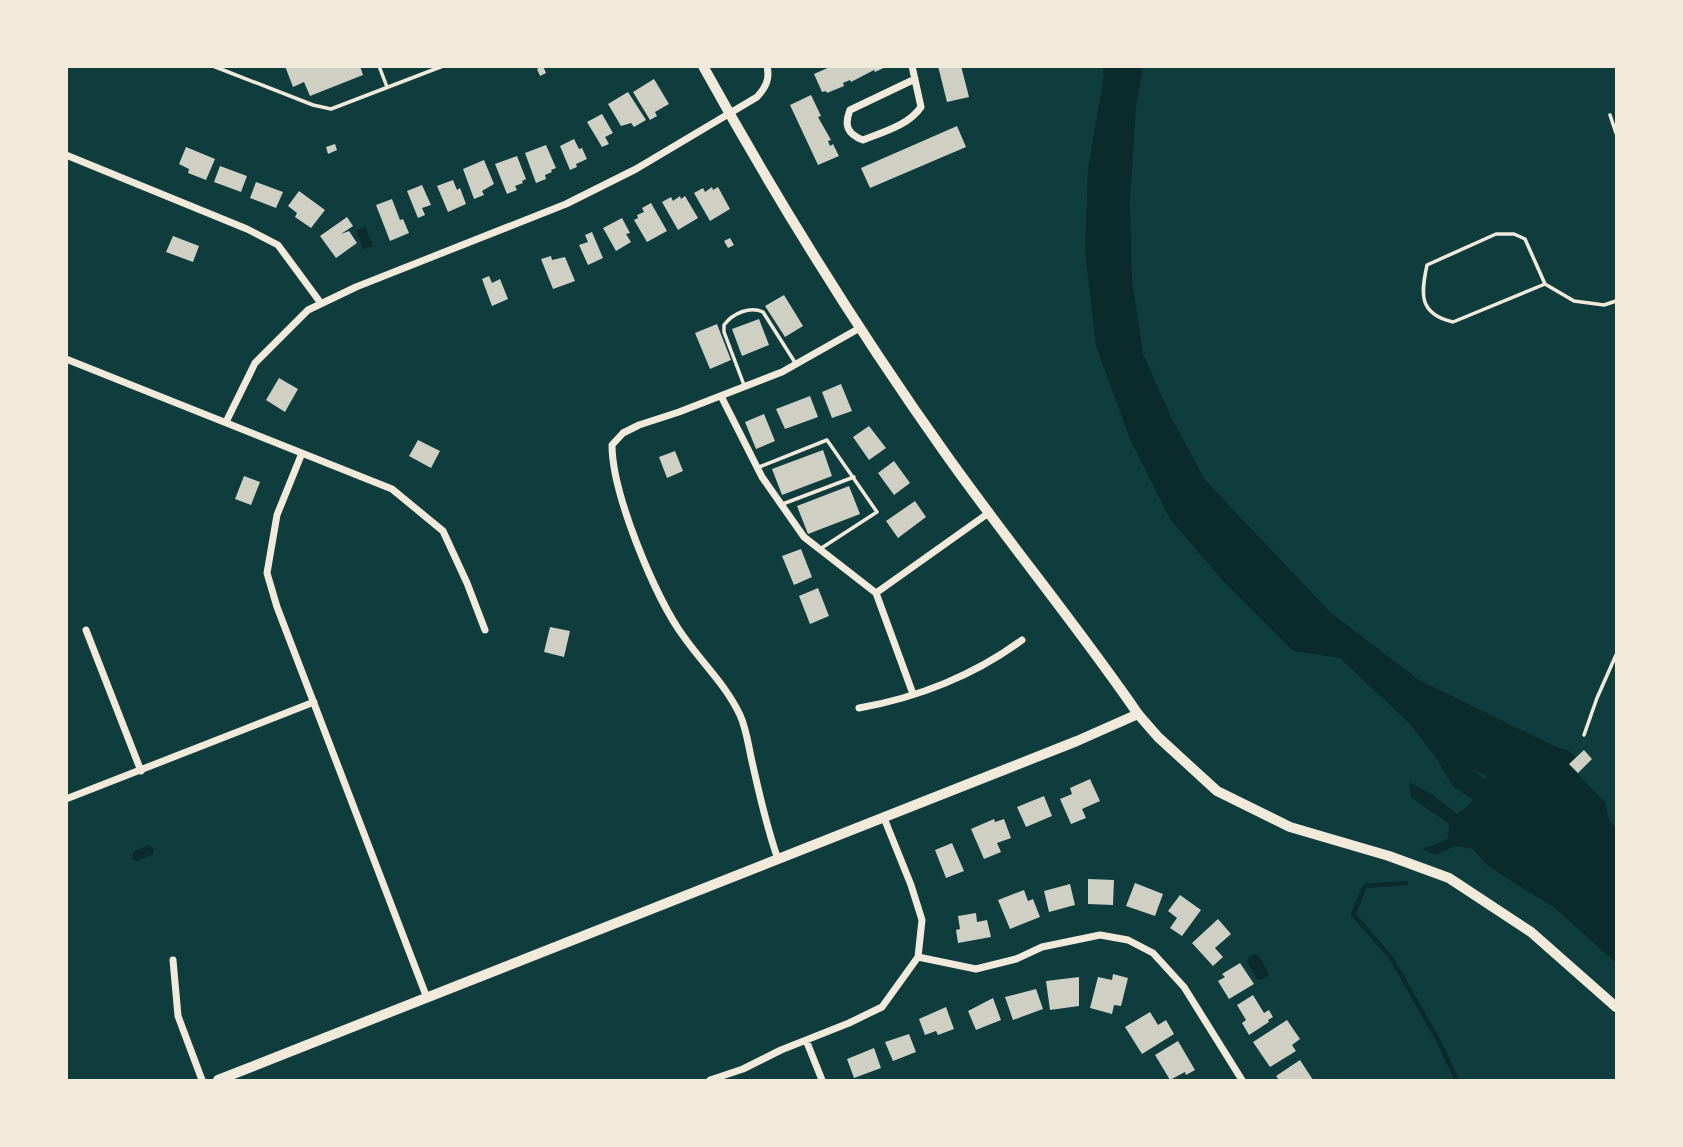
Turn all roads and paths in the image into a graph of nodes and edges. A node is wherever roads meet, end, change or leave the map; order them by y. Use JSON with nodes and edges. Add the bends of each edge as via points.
{"nodes":[{"id":1,"x":213,"y":66,"type":"edge"},
{"id":2,"x":379,"y":66,"type":"edge"},
{"id":3,"x":424,"y":66,"type":"edge"},
{"id":4,"x":443,"y":66,"type":"edge"},
{"id":5,"x":702,"y":66,"type":"edge"},
{"id":6,"x":766,"y":66,"type":"edge"},
{"id":7,"x":912,"y":66,"type":"edge"},
{"id":8,"x":426,"y":73,"type":"junction"},
{"id":9,"x":915,"y":79,"type":"junction"},
{"id":10,"x":387,"y":88,"type":"junction"},
{"id":11,"x":729,"y":114,"type":"junction"},
{"id":12,"x":1610,"y":115,"type":"dead end"},
{"id":13,"x":1616,"y":133,"type":"edge"},
{"id":14,"x":66,"y":155,"type":"edge"},
{"id":15,"x":1545,"y":284,"type":"junction"},
{"id":16,"x":1616,"y":301,"type":"edge"},
{"id":17,"x":320,"y":302,"type":"junction"},
{"id":18,"x":858,"y":328,"type":"junction"},
{"id":19,"x":66,"y":359,"type":"edge"},
{"id":20,"x":796,"y":364,"type":"junction"},
{"id":21,"x":744,"y":387,"type":"junction"},
{"id":22,"x":721,"y":396,"type":"junction"},
{"id":23,"x":226,"y":422,"type":"junction"},
{"id":24,"x":302,"y":453,"type":"junction"},
{"id":25,"x":757,"y":468,"type":"junction"},
{"id":26,"x":854,"y":477,"type":"junction"},
{"id":27,"x":780,"y":506,"type":"junction"},
{"id":28,"x":990,"y":512,"type":"junction"},
{"id":29,"x":820,"y":549,"type":"junction"},
{"id":30,"x":876,"y":593,"type":"junction"},
{"id":31,"x":86,"y":630,"type":"dead end"},
{"id":32,"x":485,"y":630,"type":"dead end"},
{"id":33,"x":1022,"y":640,"type":"dead end"},
{"id":34,"x":1616,"y":654,"type":"edge"},
{"id":35,"x":913,"y":694,"type":"junction"},
{"id":36,"x":314,"y":702,"type":"junction"},
{"id":37,"x":859,"y":708,"type":"dead end"},
{"id":38,"x":1138,"y":714,"type":"junction"},
{"id":39,"x":1584,"y":735,"type":"dead end"},
{"id":40,"x":141,"y":771,"type":"junction"},
{"id":41,"x":66,"y":799,"type":"edge"},
{"id":42,"x":884,"y":818,"type":"junction"},
{"id":43,"x":778,"y":859,"type":"junction"},
{"id":44,"x":918,"y":957,"type":"junction"},
{"id":45,"x":173,"y":960,"type":"dead end"},
{"id":46,"x":427,"y":998,"type":"junction"},
{"id":47,"x":1616,"y":1007,"type":"edge"},
{"id":48,"x":806,"y":1040,"type":"junction"},
{"id":49,"x":202,"y":1080,"type":"edge"},
{"id":50,"x":218,"y":1080,"type":"edge"},
{"id":51,"x":710,"y":1080,"type":"edge"},
{"id":52,"x":822,"y":1080,"type":"edge"},
{"id":53,"x":1242,"y":1080,"type":"edge"}],
"edges":[{"from":1,"to":10,"type":"lane","via":[[331,109]]},
{"from":2,"to":10,"type":"lane"},
{"from":3,"to":8,"type":"lane"},
{"from":4,"to":8,"type":"lane"},
{"from":5,"to":11,"type":"main road"},
{"from":6,"to":11,"type":"street","via":[[765,88]]},
{"from":7,"to":9,"type":"street"},
{"from":8,"to":10,"type":"lane"},
{"from":9,"to":9,"type":"street","via":[[921,107],[916,115],[863,140],[848,130],[850,110]]},
{"from":11,"to":17,"type":"street","via":[[566,204]]},
{"from":11,"to":18,"type":"main road"},
{"from":12,"to":13,"type":"lane"},
{"from":14,"to":17,"type":"street","via":[[278,245]]},
{"from":15,"to":15,"type":"lane","via":[[1525,239],[1496,234],[1427,265],[1422,290],[1424,303],[1439,319],[1452,322]]},
{"from":15,"to":16,"type":"lane","via":[[1574,301],[1604,305]]},
{"from":17,"to":23,"type":"street","via":[[255,363]]},
{"from":18,"to":20,"type":"street"},
{"from":18,"to":28,"type":"main road"},
{"from":19,"to":23,"type":"street"},
{"from":20,"to":21,"type":"street"},
{"from":20,"to":21,"type":"lane","via":[[763,312],[750,310],[733,317],[724,325],[724,332]]},
{"from":21,"to":22,"type":"street"},
{"from":22,"to":25,"type":"street"},
{"from":22,"to":43,"type":"street","via":[[623,433],[612,445],[612,462],[623,504],[658,592],[683,636],[727,690],[742,718]]},
{"from":23,"to":24,"type":"street"},
{"from":24,"to":32,"type":"street","via":[[393,489],[443,531]]},
{"from":24,"to":36,"type":"street","via":[[277,515],[267,573]]},
{"from":25,"to":26,"type":"lane","via":[[827,440]]},
{"from":25,"to":27,"type":"street"},
{"from":26,"to":27,"type":"lane"},
{"from":26,"to":29,"type":"lane","via":[[877,512]]},
{"from":27,"to":29,"type":"street","via":[[804,537]]},
{"from":28,"to":30,"type":"street"},
{"from":28,"to":38,"type":"main road"},
{"from":29,"to":30,"type":"street"},
{"from":30,"to":35,"type":"street"},
{"from":31,"to":40,"type":"street"},
{"from":33,"to":35,"type":"street","via":[[981,668]]},
{"from":34,"to":39,"type":"lane"},
{"from":35,"to":37,"type":"street"},
{"from":36,"to":40,"type":"street"},
{"from":36,"to":46,"type":"street"},
{"from":38,"to":42,"type":"street"},
{"from":38,"to":47,"type":"main road","via":[[1217,791],[1290,827],[1449,878],[1531,932]]},
{"from":40,"to":41,"type":"street"},
{"from":42,"to":43,"type":"street"},
{"from":42,"to":44,"type":"street","via":[[922,920]]},
{"from":43,"to":46,"type":"street"},
{"from":44,"to":48,"type":"street","via":[[882,1007]]},
{"from":44,"to":53,"type":"street","via":[[976,970],[1042,947],[1100,935],[1128,940],[1153,953],[1184,987]]},
{"from":45,"to":49,"type":"street","via":[[178,1016]]},
{"from":46,"to":50,"type":"street"},
{"from":48,"to":51,"type":"street"},
{"from":48,"to":52,"type":"street"}]}
